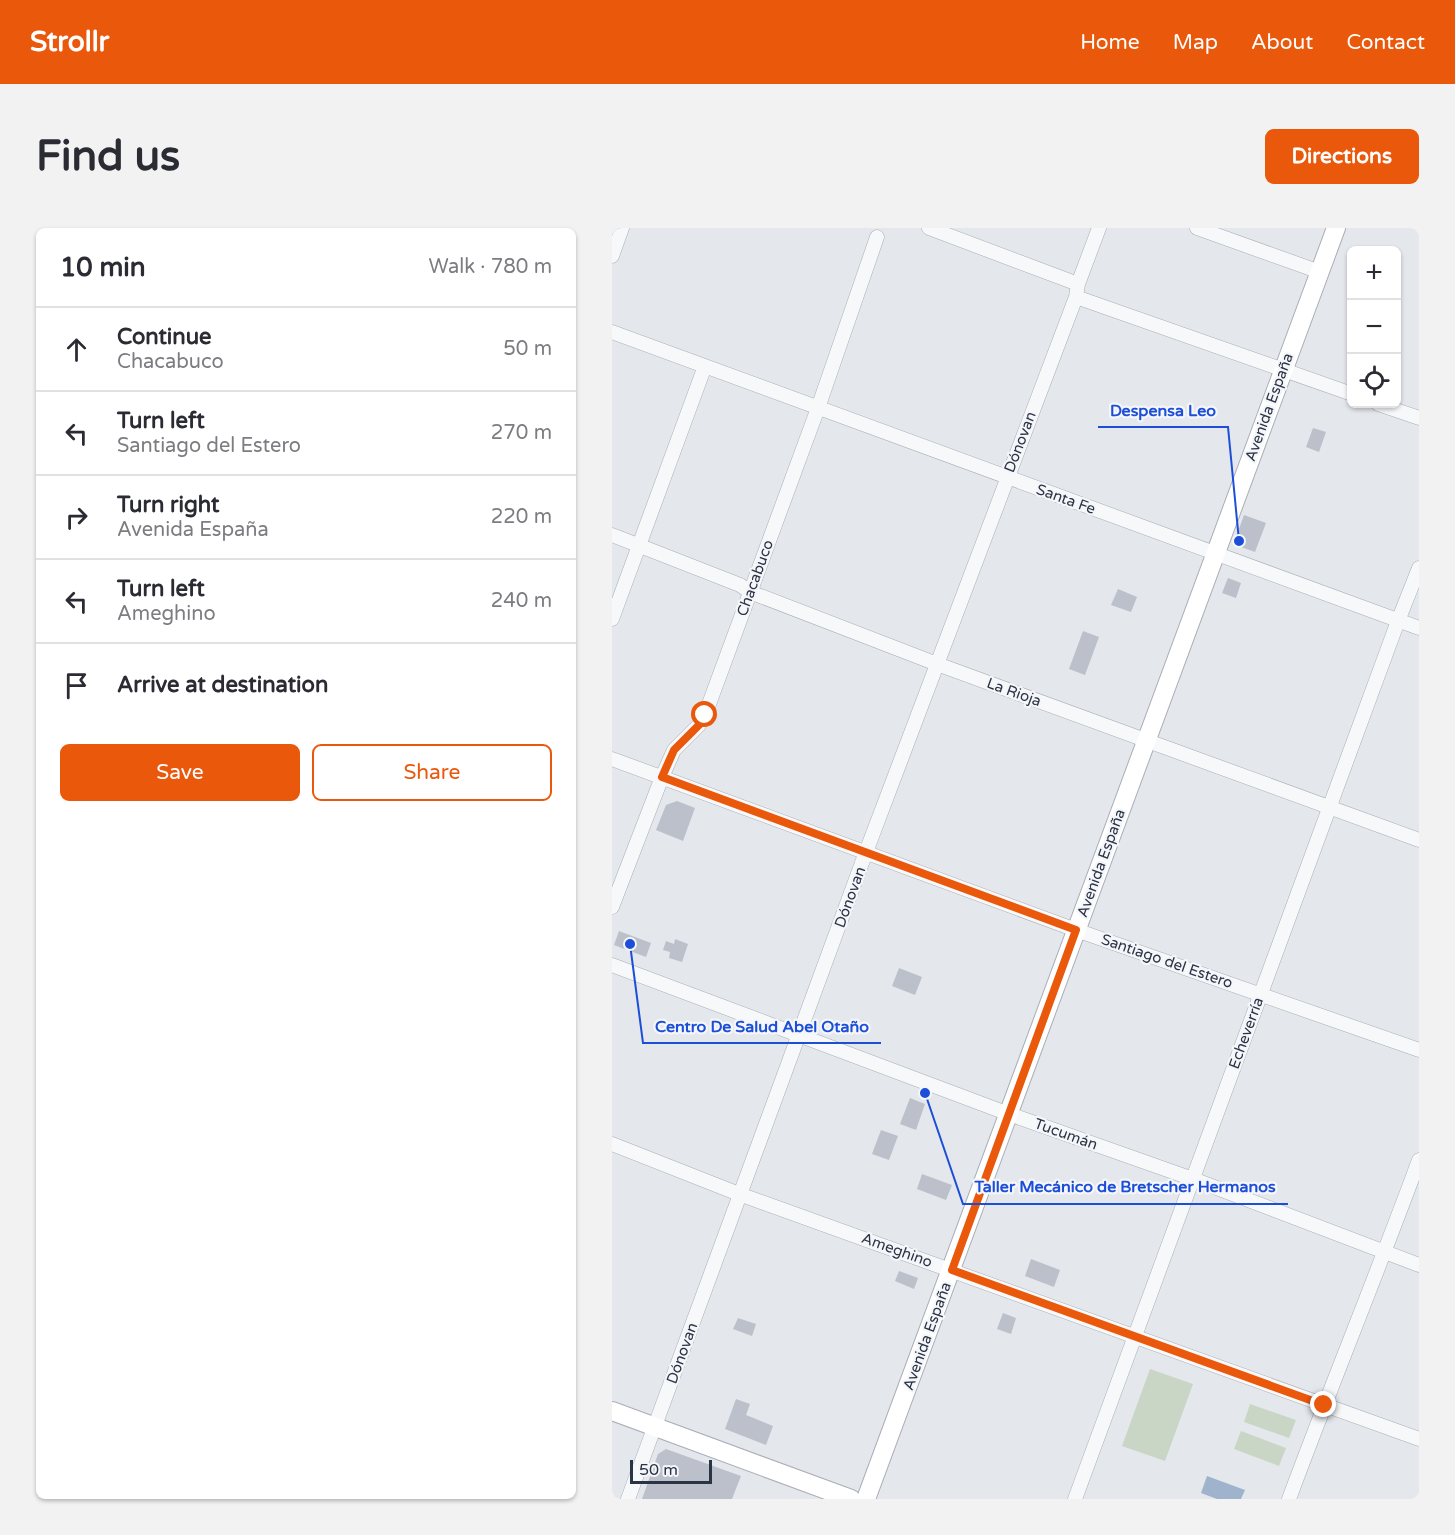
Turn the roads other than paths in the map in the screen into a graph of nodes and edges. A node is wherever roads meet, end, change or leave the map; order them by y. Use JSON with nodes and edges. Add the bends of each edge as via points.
{"nodes":[{"id":1,"x":622,"y":228,"type":"edge"},
{"id":2,"x":929,"y":228,"type":"edge"},
{"id":3,"x":1099,"y":228,"type":"edge"},
{"id":4,"x":1197,"y":228,"type":"edge"},
{"id":5,"x":1336,"y":228,"type":"edge"},
{"id":6,"x":877,"y":237,"type":"dead end"},
{"id":7,"x":612,"y":256,"type":"edge"},
{"id":8,"x":1320,"y":272,"type":"junction"},
{"id":9,"x":1077,"y":290,"type":"junction"},
{"id":10,"x":612,"y":332,"type":"edge"},
{"id":11,"x":705,"y":366,"type":"junction"},
{"id":12,"x":1283,"y":370,"type":"junction"},
{"id":13,"x":1347,"y":392,"type":"edge"},
{"id":14,"x":818,"y":408,"type":"junction"},
{"id":15,"x":1390,"y":408,"type":"edge"},
{"id":16,"x":1419,"y":418,"type":"edge"},
{"id":17,"x":1007,"y":477,"type":"junction"},
{"id":18,"x":612,"y":535,"type":"edge"},
{"id":19,"x":640,"y":545,"type":"junction"},
{"id":20,"x":1215,"y":554,"type":"junction"},
{"id":21,"x":1419,"y":568,"type":"edge"},
{"id":22,"x":750,"y":592,"type":"junction"},
{"id":23,"x":612,"y":619,"type":"edge"},
{"id":24,"x":1398,"y":621,"type":"junction"},
{"id":25,"x":1419,"y":628,"type":"edge"},
{"id":26,"x":938,"y":664,"type":"junction"},
{"id":27,"x":1146,"y":740,"type":"junction"},
{"id":28,"x":612,"y":759,"type":"edge"},
{"id":29,"x":662,"y":777,"type":"junction"},
{"id":30,"x":1329,"y":807,"type":"junction"},
{"id":31,"x":1419,"y":840,"type":"edge"},
{"id":32,"x":866,"y":852,"type":"junction"},
{"id":33,"x":612,"y":907,"type":"edge"},
{"id":34,"x":1076,"y":930,"type":"junction"},
{"id":35,"x":612,"y":965,"type":"edge"},
{"id":36,"x":1260,"y":994,"type":"junction"},
{"id":37,"x":800,"y":1034,"type":"junction"},
{"id":38,"x":1419,"y":1050,"type":"edge"},
{"id":39,"x":1010,"y":1114,"type":"junction"},
{"id":40,"x":613,"y":1149,"type":"edge"},
{"id":41,"x":1419,"y":1161,"type":"edge"},
{"id":42,"x":1193,"y":1179,"type":"junction"},
{"id":43,"x":739,"y":1194,"type":"junction"},
{"id":44,"x":1385,"y":1253,"type":"junction"},
{"id":45,"x":1419,"y":1265,"type":"edge"},
{"id":46,"x":952,"y":1270,"type":"junction"},
{"id":47,"x":1135,"y":1336,"type":"junction"},
{"id":48,"x":1324,"y":1405,"type":"junction"},
{"id":49,"x":612,"y":1410,"type":"edge"},
{"id":50,"x":655,"y":1426,"type":"junction"},
{"id":51,"x":1419,"y":1439,"type":"edge"},
{"id":52,"x":628,"y":1499,"type":"edge"},
{"id":53,"x":851,"y":1499,"type":"edge"},
{"id":54,"x":866,"y":1499,"type":"edge"},
{"id":55,"x":1075,"y":1499,"type":"edge"},
{"id":56,"x":1289,"y":1499,"type":"edge"}],
"edges":[{"from":1,"to":7,"type":"street"},
{"from":2,"to":9,"type":"street"},
{"from":3,"to":9,"type":"street","name":"Dónovan"},
{"from":4,"to":8,"type":"street"},
{"from":5,"to":8,"type":"street","name":"Avenida España"},
{"from":6,"to":14,"type":"street","name":"Chacabuco"},
{"from":8,"to":12,"type":"street","name":"Avenida España"},
{"from":9,"to":12,"type":"street"},
{"from":9,"to":17,"type":"street","name":"Dónovan"},
{"from":10,"to":11,"type":"street","name":"Santa Fe"},
{"from":11,"to":14,"type":"street","name":"Santa Fe"},
{"from":11,"to":19,"type":"street"},
{"from":12,"to":13,"type":"street"},
{"from":12,"to":20,"type":"street","name":"Avenida España"},
{"from":14,"to":17,"type":"street","name":"Santa Fe"},
{"from":14,"to":22,"type":"street","name":"Chacabuco"},
{"from":15,"to":16,"type":"street"},
{"from":17,"to":20,"type":"street","name":"Santa Fe"},
{"from":17,"to":26,"type":"street","name":"Dónovan"},
{"from":18,"to":19,"type":"street","name":"La Rioja"},
{"from":19,"to":22,"type":"street","name":"La Rioja"},
{"from":19,"to":23,"type":"street"},
{"from":20,"to":24,"type":"street","name":"Santa Fe"},
{"from":20,"to":27,"type":"street","name":"Avenida España"},
{"from":21,"to":24,"type":"street","name":"Echeverría"},
{"from":22,"to":26,"type":"street","name":"La Rioja"},
{"from":22,"to":29,"type":"street","name":"Chacabuco","via":[[705,715],[674,750]]},
{"from":24,"to":25,"type":"street","name":"Santa Fe"},
{"from":24,"to":30,"type":"street","name":"Echeverría"},
{"from":26,"to":27,"type":"street","name":"La Rioja"},
{"from":26,"to":32,"type":"street","name":"Dónovan"},
{"from":27,"to":30,"type":"street","name":"La Rioja"},
{"from":27,"to":34,"type":"street","name":"Avenida España"},
{"from":28,"to":29,"type":"street","name":"Santiago del Estero"},
{"from":29,"to":32,"type":"street","name":"Santiago del Estero"},
{"from":29,"to":33,"type":"street","name":"Chacabuco"},
{"from":30,"to":31,"type":"street","name":"La Rioja"},
{"from":30,"to":36,"type":"street","name":"Echeverría"},
{"from":32,"to":34,"type":"street","name":"Santiago del Estero"},
{"from":32,"to":37,"type":"street","name":"Dónovan"},
{"from":34,"to":36,"type":"street","name":"Santiago del Estero"},
{"from":34,"to":39,"type":"street","name":"Avenida España"},
{"from":35,"to":37,"type":"street","name":"Tucumán"},
{"from":36,"to":38,"type":"street","name":"Santiago del Estero"},
{"from":36,"to":42,"type":"street","name":"Echeverría"},
{"from":37,"to":39,"type":"street","name":"Tucumán"},
{"from":37,"to":43,"type":"street","name":"Dónovan"},
{"from":39,"to":42,"type":"street","name":"Tucumán"},
{"from":39,"to":46,"type":"street","name":"Avenida España"},
{"from":40,"to":43,"type":"street","name":"Ameghino"},
{"from":41,"to":44,"type":"street"},
{"from":42,"to":44,"type":"street","name":"Tucumán"},
{"from":42,"to":47,"type":"street","name":"Echeverría"},
{"from":43,"to":46,"type":"street","name":"Ameghino"},
{"from":43,"to":50,"type":"street","name":"Dónovan"},
{"from":44,"to":45,"type":"street","name":"Tucumán"},
{"from":44,"to":48,"type":"street"},
{"from":46,"to":47,"type":"street","name":"Ameghino"},
{"from":46,"to":54,"type":"street","name":"Avenida España"},
{"from":47,"to":48,"type":"street","name":"Ameghino"},
{"from":47,"to":55,"type":"street","name":"Echeverría"},
{"from":48,"to":51,"type":"street","name":"Ameghino"},
{"from":48,"to":56,"type":"street"},
{"from":49,"to":50,"type":"street"},
{"from":50,"to":52,"type":"street","name":"Dónovan"},
{"from":50,"to":53,"type":"street"}]}
